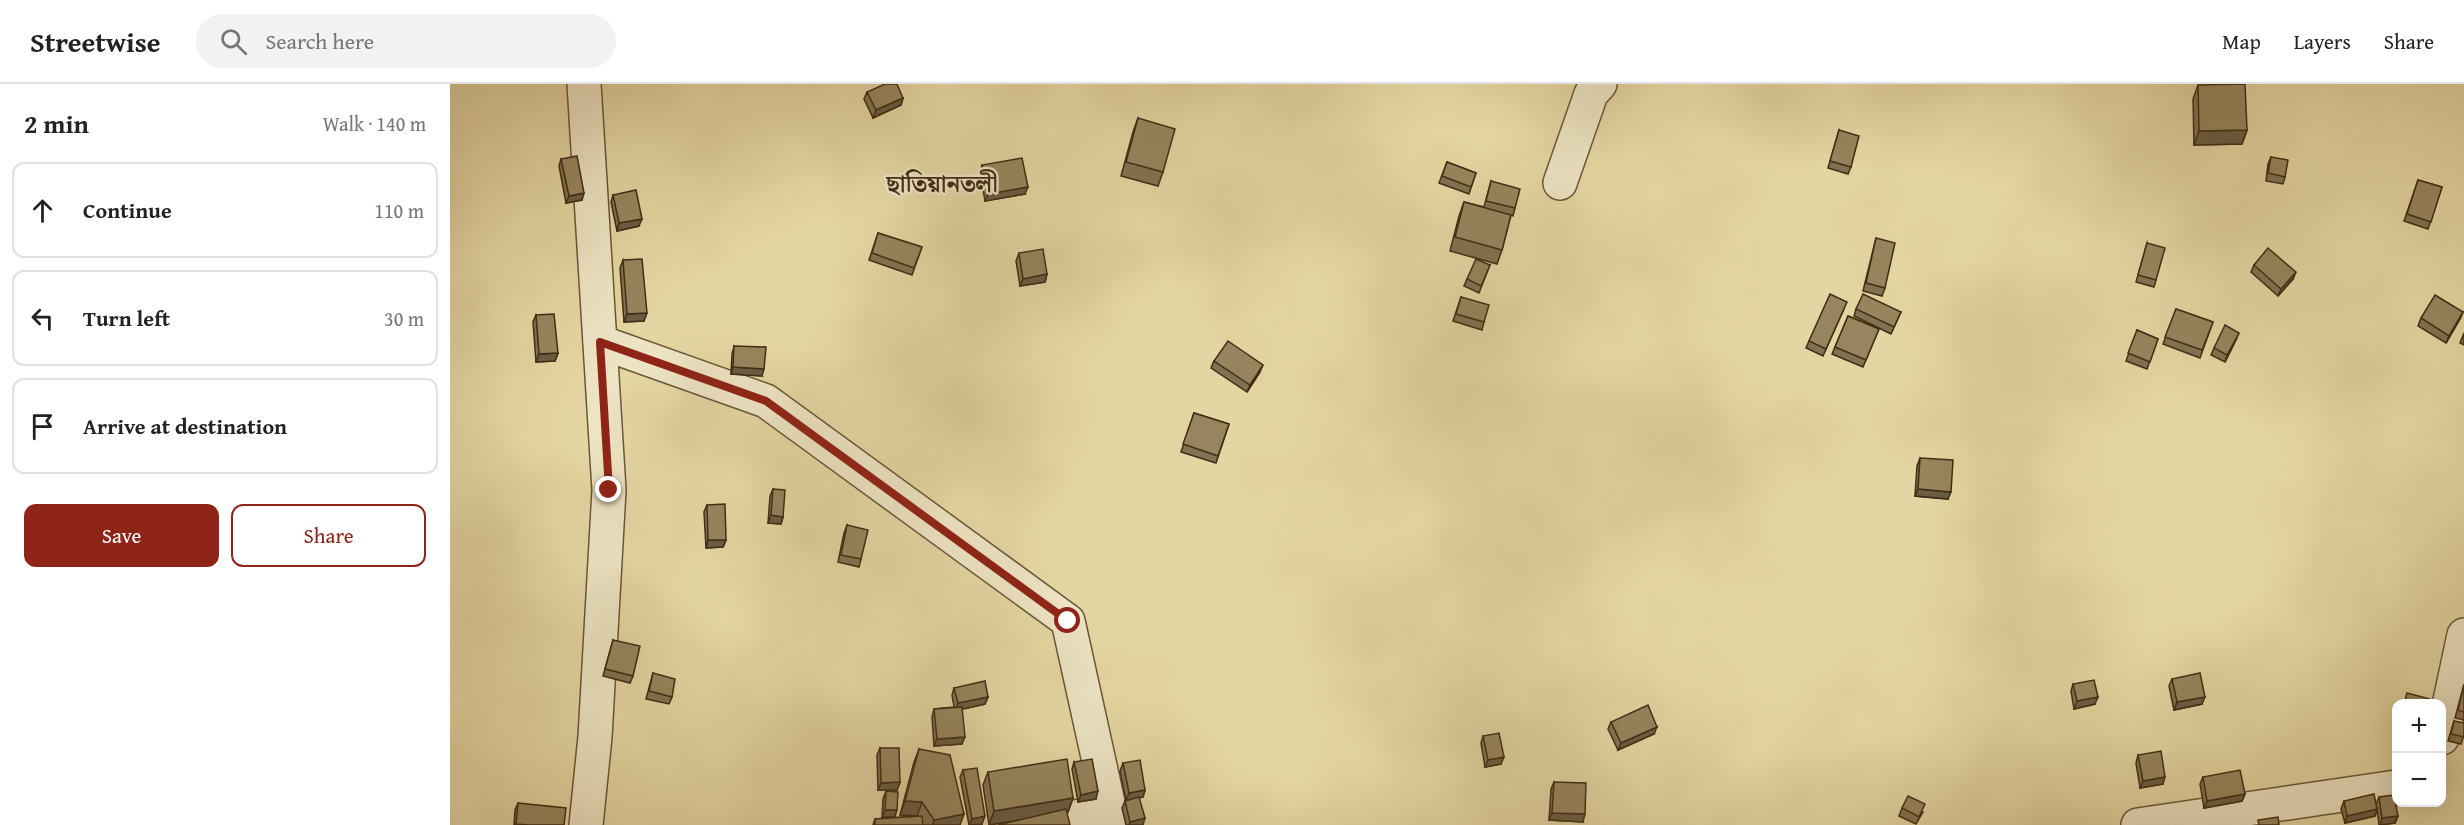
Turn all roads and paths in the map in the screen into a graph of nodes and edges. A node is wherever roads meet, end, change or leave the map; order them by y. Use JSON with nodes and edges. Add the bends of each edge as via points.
{"nodes":[{"id":1,"x":584,"y":84,"type":"edge"},
{"id":2,"x":1600,"y":84,"type":"edge"},
{"id":3,"x":1560,"y":183,"type":"dead end"},
{"id":4,"x":600,"y":342,"type":"junction"},
{"id":5,"x":2464,"y":635,"type":"edge"},
{"id":6,"x":2446,"y":719,"type":"edge"},
{"id":7,"x":2392,"y":788,"type":"edge"},
{"id":8,"x":1112,"y":818,"type":"edge"},
{"id":9,"x":586,"y":825,"type":"edge"},
{"id":10,"x":1029,"y":825,"type":"edge"},
{"id":11,"x":2138,"y":825,"type":"edge"}],
"edges":[{"from":1,"to":4,"type":"street"},
{"from":2,"to":3,"type":"street","via":[[1591,94]]},
{"from":4,"to":8,"type":"street","via":[[766,401],[1068,621]]},
{"from":4,"to":9,"type":"street","via":[[609,490]]},
{"from":5,"to":6,"type":"street"},
{"from":7,"to":11,"type":"street"},
{"from":8,"to":10,"type":"street"}]}
